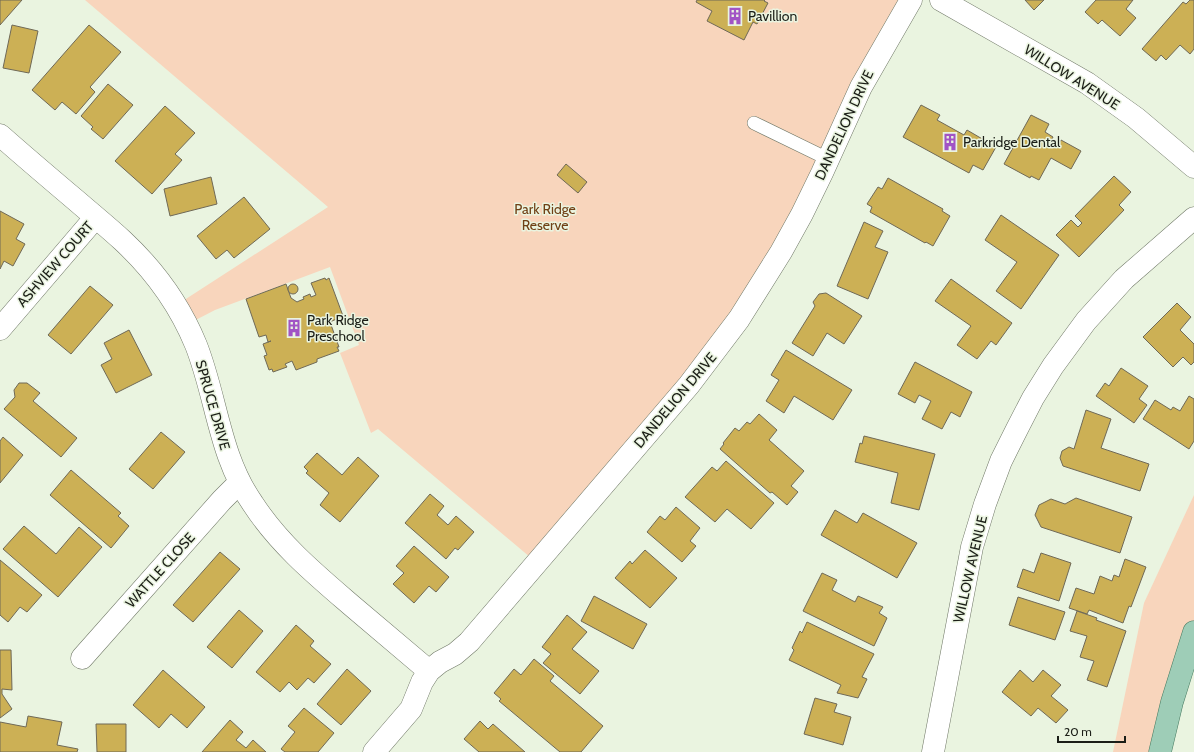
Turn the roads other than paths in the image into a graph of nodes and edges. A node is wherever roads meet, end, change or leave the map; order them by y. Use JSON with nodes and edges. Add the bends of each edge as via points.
{"nodes":[{"id":1,"x":911,"y":0,"type":"edge"},
{"id":2,"x":941,"y":0,"type":"edge"},
{"id":3,"x":754,"y":123,"type":"dead end"},
{"id":4,"x":0,"y":136,"type":"edge"},
{"id":5,"x":828,"y":159,"type":"junction"},
{"id":6,"x":1194,"y":167,"type":"edge"},
{"id":7,"x":95,"y":218,"type":"junction"},
{"id":8,"x":1194,"y":218,"type":"edge"},
{"id":9,"x":0,"y":329,"type":"edge"},
{"id":10,"x":239,"y":482,"type":"junction"},
{"id":11,"x":1194,"y":632,"type":"edge"},
{"id":12,"x":82,"y":658,"type":"dead end"},
{"id":13,"x":429,"y":672,"type":"junction"},
{"id":14,"x":374,"y":752,"type":"edge"},
{"id":15,"x":932,"y":752,"type":"edge"},
{"id":16,"x":1160,"y":752,"type":"edge"}],
"edges":[{"from":1,"to":5,"type":"street","name":"DANDELION DRIVE","via":[[861,87]]},
{"from":2,"to":6,"type":"street","name":"WILLOW AVENUE","via":[[1087,83],[1136,118]]},
{"from":3,"to":5,"type":"lane"},
{"from":4,"to":7,"type":"street","name":"SPRUCE DRIVE"},
{"from":5,"to":13,"type":"street","name":"DANDELION DRIVE","via":[[781,252],[718,348],[469,642]]},
{"from":7,"to":9,"type":"street","name":"ASHVIEW COURT"},
{"from":7,"to":10,"type":"street","name":"SPRUCE DRIVE","via":[[123,241],[155,276],[184,320],[206,374],[219,429]]},
{"from":8,"to":15,"type":"street","name":"WILLOW AVENUE","via":[[1124,279],[1086,321],[1053,366],[1016,429],[1001,461],[972,547]]},
{"from":10,"to":12,"type":"street","name":"WATTLE CLOSE"},
{"from":10,"to":13,"type":"street","name":"SPRUCE DRIVE","via":[[261,516],[291,551],[321,580]]},
{"from":11,"to":16,"type":"main road","via":[[1172,702]]},
{"from":13,"to":14,"type":"street","name":"DANDELION DRIVE","via":[[411,709]]}]}
